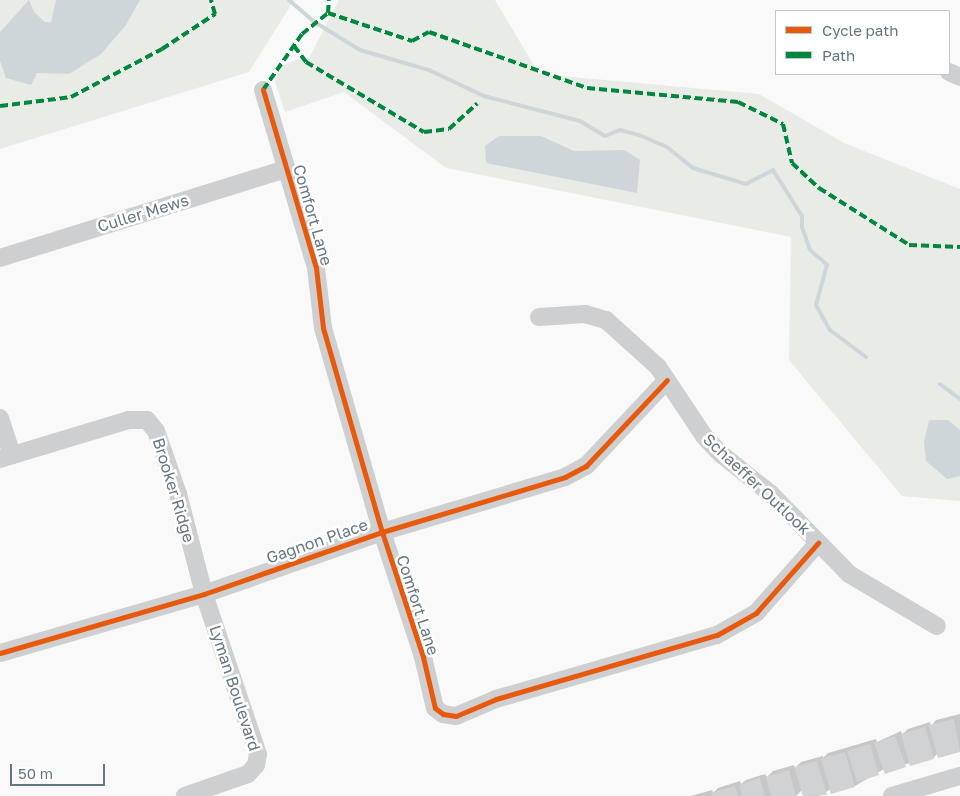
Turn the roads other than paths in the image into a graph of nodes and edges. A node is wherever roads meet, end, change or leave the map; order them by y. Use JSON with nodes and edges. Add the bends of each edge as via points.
{"nodes":[{"id":1,"x":263,"y":90,"type":"dead end"},
{"id":2,"x":286,"y":169,"type":"junction"},
{"id":3,"x":0,"y":258,"type":"edge"},
{"id":4,"x":539,"y":317,"type":"dead end"},
{"id":5,"x":667,"y":380,"type":"junction"},
{"id":6,"x":0,"y":418,"type":"edge"},
{"id":7,"x":6,"y":457,"type":"edge"},
{"id":8,"x":382,"y":532,"type":"junction"},
{"id":9,"x":818,"y":543,"type":"junction"},
{"id":10,"x":204,"y":594,"type":"junction"},
{"id":11,"x":937,"y":626,"type":"dead end"},
{"id":12,"x":0,"y":653,"type":"edge"},
{"id":13,"x":960,"y":776,"type":"edge"},
{"id":14,"x":185,"y":796,"type":"edge"},
{"id":15,"x":892,"y":796,"type":"edge"}],
"edges":[{"from":1,"to":2,"type":"street","name":"Comfort Lane"},
{"from":2,"to":3,"type":"street","name":"Culler Mews"},
{"from":2,"to":8,"type":"street","name":"Comfort Lane","via":[[316,268],[323,328]]},
{"from":4,"to":5,"type":"street","name":"Schaeffer Outlook","via":[[585,314],[606,320],[658,367]]},
{"from":5,"to":8,"type":"street","name":"Gagnon Place","via":[[586,466],[542,486]]},
{"from":5,"to":9,"type":"street","name":"Schaeffer Outlook","via":[[704,436],[771,494]]},
{"from":6,"to":7,"type":"street"},
{"from":7,"to":10,"type":"street","name":"Brooker Ridge","via":[[128,420],[147,420],[156,431],[164,453]]},
{"from":8,"to":9,"type":"street","name":"Comfort Lane","via":[[423,656],[435,708],[443,714],[456,716],[496,700],[724,632],[756,613]]},
{"from":8,"to":10,"type":"street","name":"Gagnon Place"},
{"from":9,"to":11,"type":"street","name":"Schaeffer Outlook","via":[[849,574]]},
{"from":10,"to":12,"type":"street","name":"Gagnon Place"},
{"from":10,"to":14,"type":"street","name":"Lyman Boulevard","via":[[258,760],[248,774]]},
{"from":13,"to":15,"type":"street"}]}
